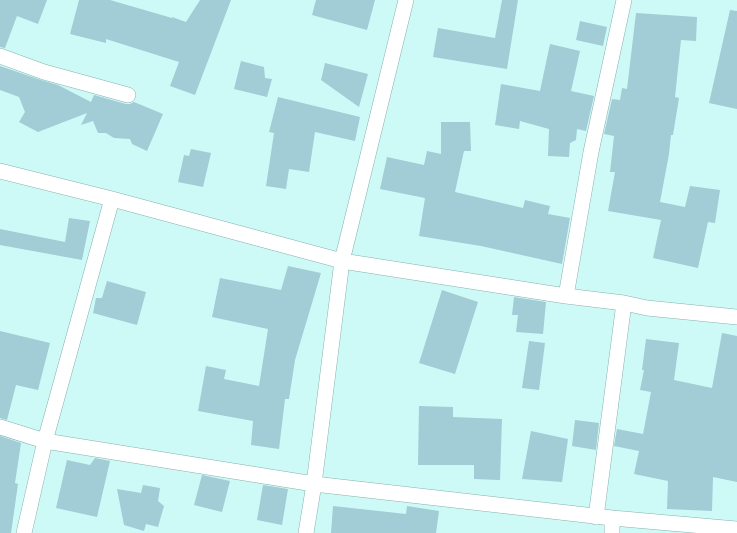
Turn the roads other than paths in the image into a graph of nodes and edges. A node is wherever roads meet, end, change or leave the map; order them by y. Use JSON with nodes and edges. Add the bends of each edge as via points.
{"nodes":[{"id":1,"x":406,"y":0,"type":"edge"},
{"id":2,"x":624,"y":0,"type":"edge"},
{"id":3,"x":0,"y":56,"type":"edge"},
{"id":4,"x":128,"y":95,"type":"dead end"},
{"id":5,"x":0,"y":171,"type":"edge"},
{"id":6,"x":112,"y":199,"type":"junction"},
{"id":7,"x":342,"y":261,"type":"junction"},
{"id":8,"x":566,"y":296,"type":"junction"},
{"id":9,"x":624,"y":303,"type":"junction"},
{"id":10,"x":737,"y":317,"type":"edge"},
{"id":11,"x":0,"y":427,"type":"edge"},
{"id":12,"x":45,"y":441,"type":"junction"},
{"id":13,"x":314,"y":484,"type":"junction"},
{"id":14,"x":596,"y":517,"type":"junction"},
{"id":15,"x":612,"y":526,"type":"edge"},
{"id":16,"x":737,"y":529,"type":"edge"},
{"id":17,"x":24,"y":533,"type":"edge"},
{"id":18,"x":306,"y":533,"type":"edge"}],
"edges":[{"from":1,"to":7,"type":"street"},
{"from":2,"to":8,"type":"street","via":[[591,152]]},
{"from":3,"to":4,"type":"street","via":[[44,72]]},
{"from":5,"to":6,"type":"street"},
{"from":6,"to":7,"type":"street"},
{"from":6,"to":12,"type":"street"},
{"from":7,"to":8,"type":"street"},
{"from":7,"to":13,"type":"street"},
{"from":8,"to":9,"type":"street"},
{"from":9,"to":10,"type":"street","via":[[647,308]]},
{"from":9,"to":14,"type":"street"},
{"from":11,"to":12,"type":"street"},
{"from":12,"to":13,"type":"street"},
{"from":12,"to":17,"type":"street"},
{"from":13,"to":14,"type":"street"},
{"from":13,"to":18,"type":"street"},
{"from":14,"to":15,"type":"street"},
{"from":15,"to":16,"type":"street"}]}
